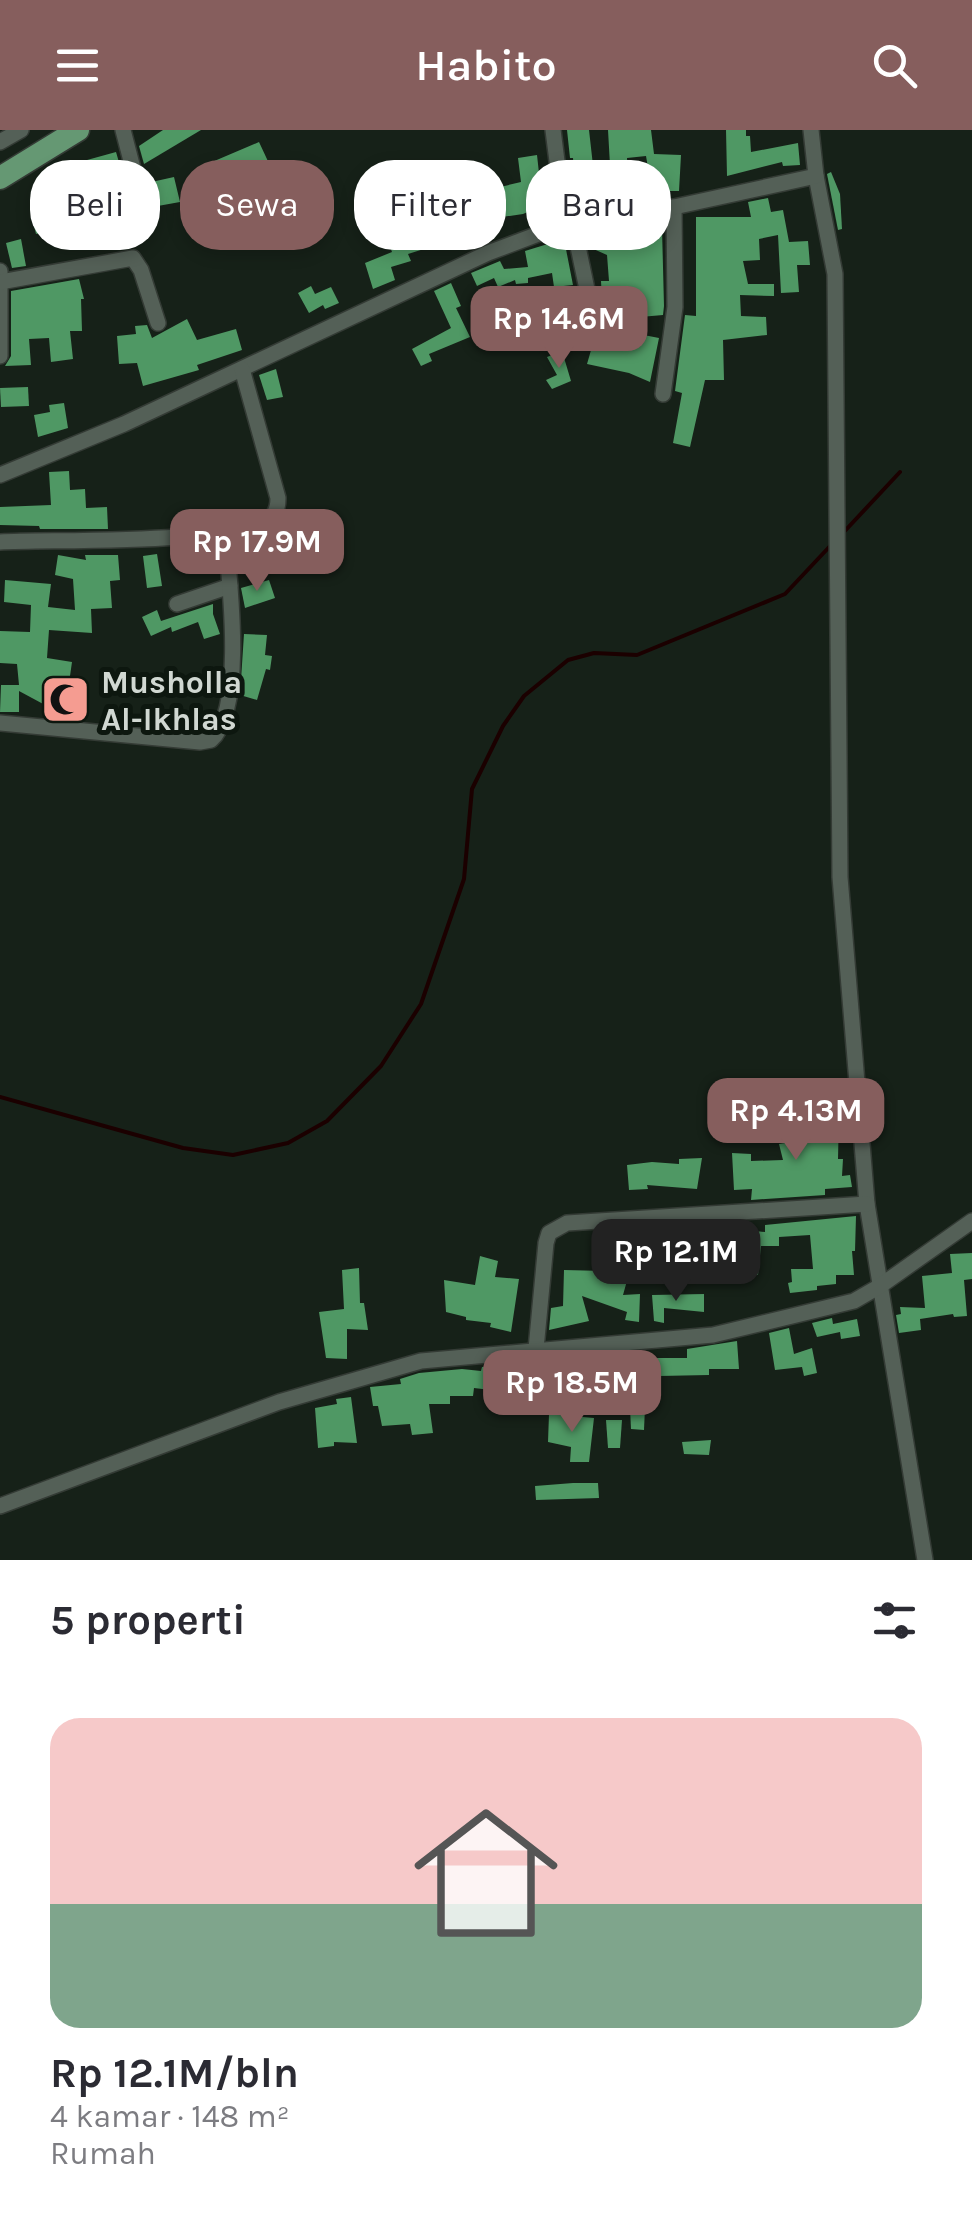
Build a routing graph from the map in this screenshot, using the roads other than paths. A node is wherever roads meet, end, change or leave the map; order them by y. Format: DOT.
graph roads {
  1 [pos="21,130"];
  2 [pos="78,130"];
  3 [pos="123,130"];
  4 [pos="552,130"];
  5 [pos="811,130"];
  6 [pos="0,142"];
  7 [pos="131,160"];
  8 [pos="557,160"];
  9 [pos="816,176"];
  10 [pos="0,178"];
  11 [pos="674,206"];
  12 [pos="671,207"];
  13 [pos="526,239"];
  14 [pos="576,250"];
  15 [pos="0,270"];
  16 [pos="0,282"];
  17 [pos="588,294"];
  18 [pos="158,323"];
  19 [pos="0,356"];
  20 [pos="242,369"];
  21 [pos="663,394"];
  22 [pos="0,475"];
  23 [pos="225,531"];
  24 [pos="0,542"];
  25 [pos="230,586"];
  26 [pos="177,604"];
  27 [pos="0,723"];
  28 [pos="867,1204"];
  29 [pos="972,1220"];
  30 [pos="880,1286"];
  31 [pos="536,1349"];
  32 [pos="0,1506"];
  33 [pos="925,1560"];
  1 -- 6 [label="street"];
  2 -- 10 [label="main road"];
  3 -- 7 [label="street"];
  4 -- 8 [label="street"];
  5 -- 9 [label="street"];
  9 -- 11 [label="street"];
  9 -- 28 [label="street"];
  11 -- 12 [label="street"];
  11 -- 21 [label="street"];
  13 -- 20 [label="street"];
  14 -- 17 [label="street"];
  15 -- 16 [label="street"];
  16 -- 18 [label="street"];
  16 -- 19 [label="street"];
  20 -- 22 [label="street"];
  20 -- 23 [label="street"];
  23 -- 24 [label="street"];
  23 -- 25 [label="street"];
  25 -- 26 [label="street"];
  25 -- 27 [label="street"];
  28 -- 30 [label="street"];
  28 -- 31 [label="street"];
  29 -- 30 [label="street"];
  30 -- 31 [label="street"];
  30 -- 33 [label="street"];
  31 -- 32 [label="street"];
}
